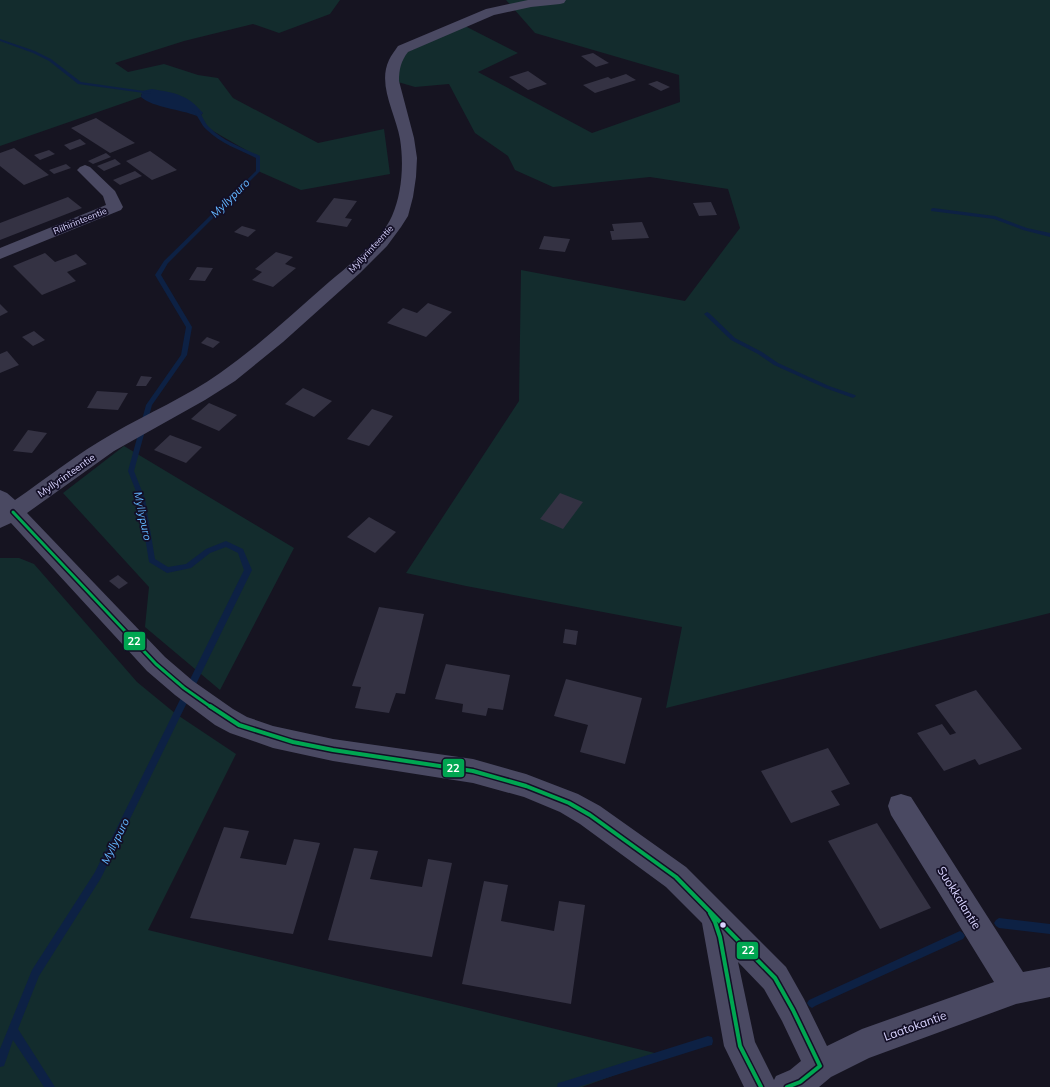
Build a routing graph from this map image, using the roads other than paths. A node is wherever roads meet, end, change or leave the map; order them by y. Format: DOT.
graph roads {
  1 [pos="560,0"];
  2 [pos="85,170"];
  3 [pos="0,254"];
  4 [pos="4,510"];
  5 [pos="901,806"];
  6 [pos="715,918"];
  7 [pos="1050,982"];
  8 [pos="1016,989"];
  9 [pos="803,1080"];
  10 [pos="762,1087"];
  1 -- 4 [label="street, Myllyrinteentie"];
  2 -- 3 [label="street, Riihirinteentie"];
  4 -- 6 [label="street"];
  5 -- 8 [label="street, Suokkalantie"];
  6 -- 9 [label="street"];
  6 -- 10 [label="street"];
  7 -- 8 [label="street, Laatokantie"];
  8 -- 9 [label="street, Laatokantie"];
}
